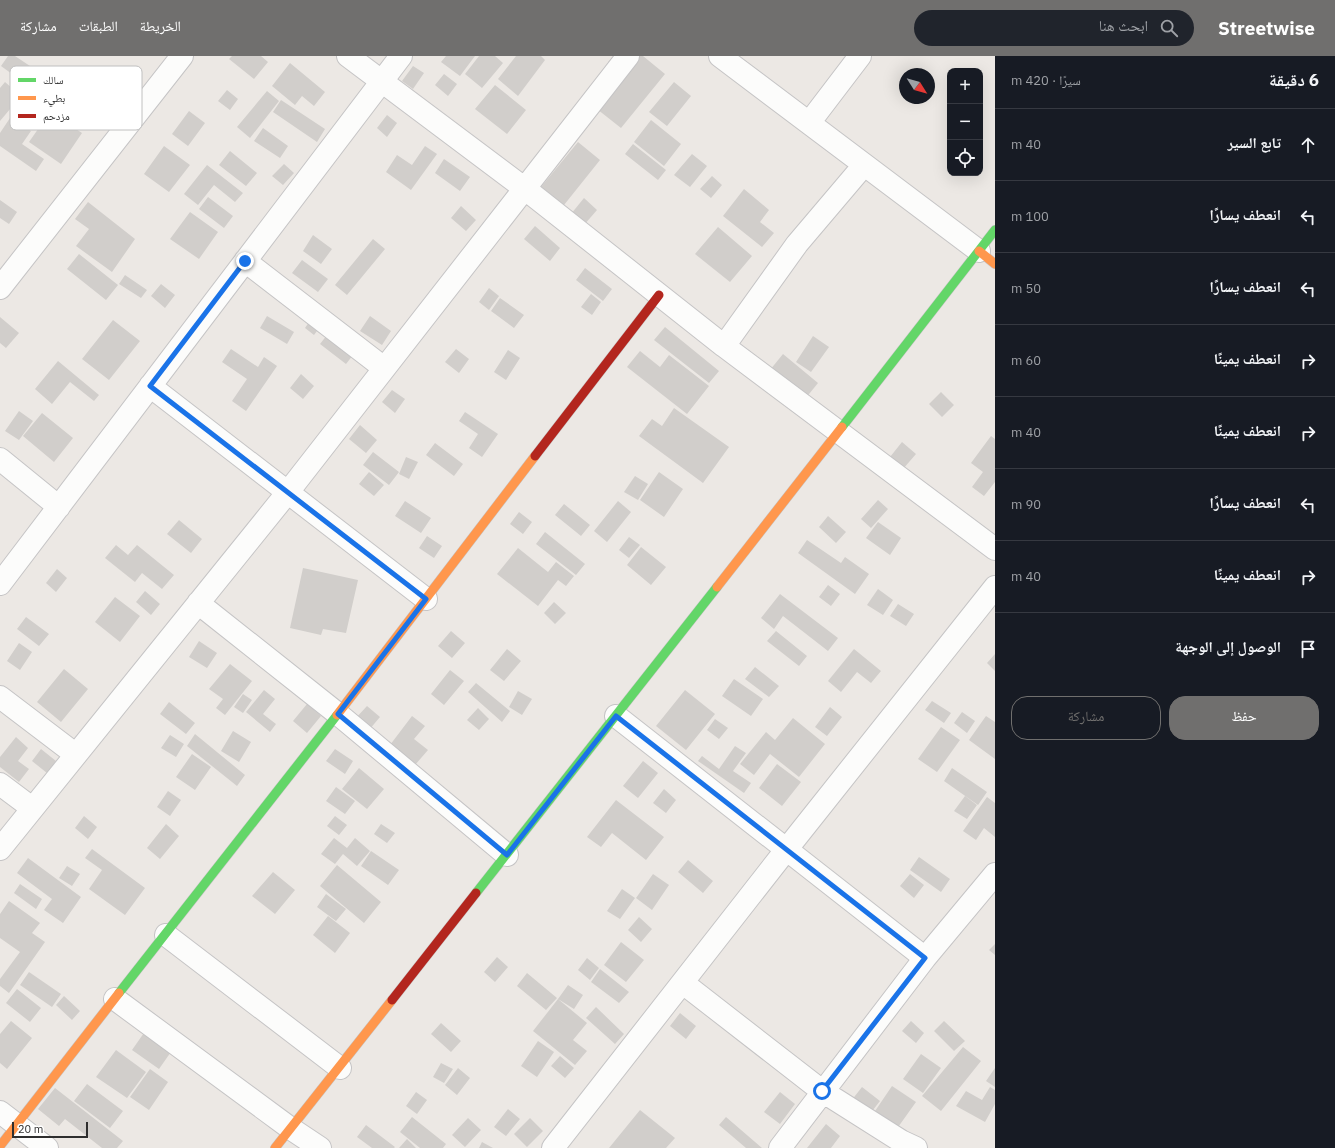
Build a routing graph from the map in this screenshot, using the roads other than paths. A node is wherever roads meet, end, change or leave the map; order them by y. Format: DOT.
graph roads {
  1 [pos="182,56"];
  2 [pos="348,56"];
  3 [pos="401,56"];
  4 [pos="628,56"];
  5 [pos="720,56"];
  6 [pos="860,56"];
  7 [pos="381,82"];
  8 [pos="142,107"];
  9 [pos="809,123"];
  10 [pos="124,130"];
  11 [pos="864,165"];
  12 [pos="524,188"];
  13 [pos="995,230"];
  14 [pos="987,257"];
  15 [pos="245,261"];
  16 [pos="0,288"];
  17 [pos="659,295"];
  18 [pos="724,346"];
  19 [pos="384,368"];
  20 [pos="150,386"];
  21 [pos="838,432"];
  22 [pos="0,459"];
  23 [pos="288,492"];
  24 [pos="58,507"];
  25 [pos="995,549"];
  26 [pos="0,584"];
  27 [pos="995,587"];
  28 [pos="426,599"];
  29 [pos="198,603"];
  30 [pos="0,697"];
  31 [pos="338,714"];
  32 [pos="616,716"];
  33 [pos="75,754"];
  34 [pos="0,784"];
  35 [pos="32,808"];
  36 [pos="0,849"];
  37 [pos="786,850"];
  38 [pos="507,855"];
  39 [pos="995,874"];
  40 [pos="166,935"];
  41 [pos="925,958"];
  42 [pos="683,983"];
  43 [pos="115,999"];
  44 [pos="340,1068"];
  45 [pos="822,1091"];
  46 [pos="8,1118"];
  47 [pos="290,1128"];
  48 [pos="0,1146"];
  49 [pos="46,1148"];
  50 [pos="275,1148"];
  51 [pos="320,1148"];
  52 [pos="553,1148"];
  53 [pos="780,1148"];
  54 [pos="916,1148"];
  1 -- 8 [label="street"];
  2 -- 7 [label="street"];
  3 -- 7 [label="street"];
  4 -- 12 [label="street"];
  5 -- 9 [label="street"];
  6 -- 9 [label="street"];
  7 -- 12 [label="street"];
  7 -- 15 [label="street"];
  9 -- 11 [label="street"];
  10 -- 16 [label="street"];
  11 -- 14 [label="street"];
  11 -- 18 [label="street"];
  12 -- 17 [label="street"];
  12 -- 19 [label="street"];
  13 -- 14 [label="street"];
  14 -- 21 [label="street"];
  15 -- 19 [label="street"];
  15 -- 20 [label="street"];
  17 -- 18 [label="street"];
  17 -- 28 [label="street"];
  18 -- 21 [label="street"];
  19 -- 23 [label="street"];
  20 -- 23 [label="street"];
  20 -- 24 [label="street"];
  21 -- 25 [label="street"];
  21 -- 32 [label="street"];
  22 -- 24 [label="street"];
  23 -- 28 [label="street"];
  23 -- 29 [label="street"];
  24 -- 26 [label="street"];
  27 -- 37 [label="street"];
  28 -- 31 [label="street"];
  29 -- 31 [label="street"];
  29 -- 33 [label="street"];
  30 -- 33 [label="street"];
  31 -- 38 [label="street"];
  31 -- 40 [label="street"];
  32 -- 37 [label="street"];
  32 -- 38 [label="street"];
  33 -- 35 [label="street"];
  34 -- 35 [label="street"];
  35 -- 36 [label="street"];
  37 -- 41 [label="street"];
  37 -- 42 [label="street"];
  38 -- 44 [label="street"];
  39 -- 41 [label="street"];
  40 -- 43 [label="street"];
  40 -- 44 [label="street"];
  41 -- 45 [label="street"];
  42 -- 45 [label="street"];
  42 -- 52 [label="street"];
  43 -- 46 [label="street"];
  43 -- 47 [label="street"];
  44 -- 47 [label="street"];
  45 -- 53 [label="street"];
  45 -- 54 [label="street"];
  46 -- 48 [label="street"];
  46 -- 49 [label="street"];
  47 -- 50 [label="street"];
  47 -- 51 [label="street"];
}
